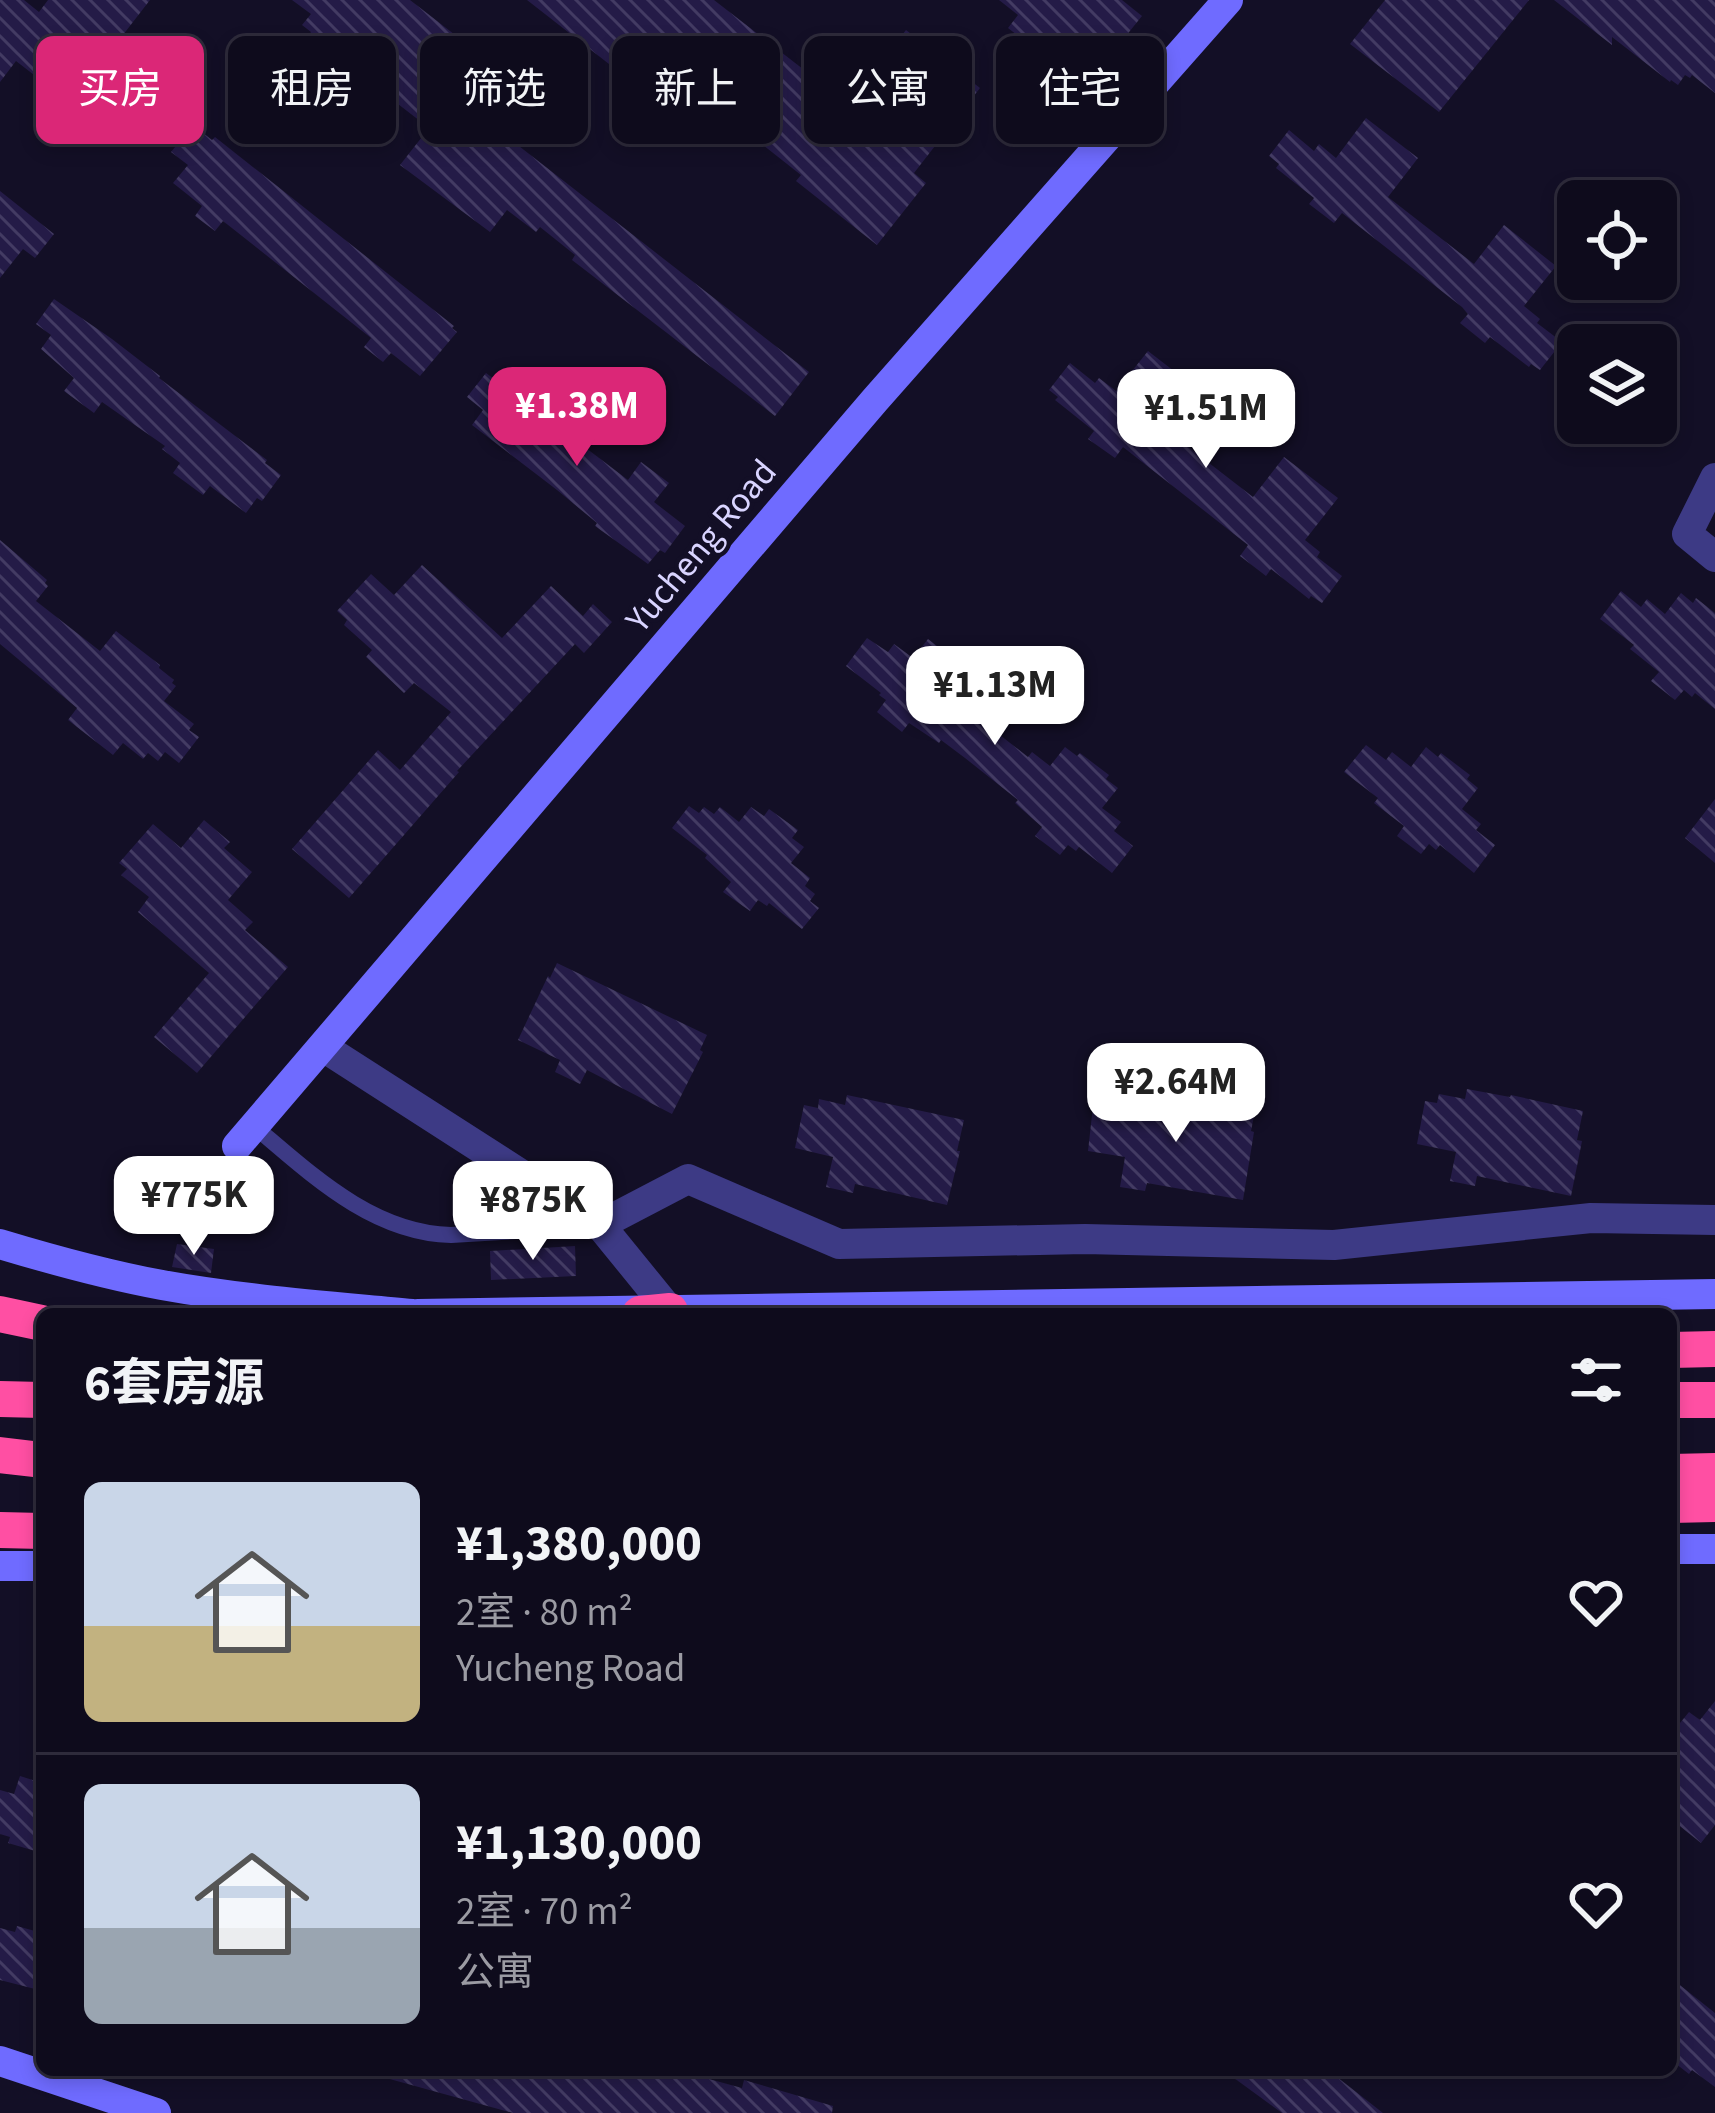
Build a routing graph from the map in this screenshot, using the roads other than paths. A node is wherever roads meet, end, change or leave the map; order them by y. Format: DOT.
graph roads {
  1 [pos="1228,0"];
  2 [pos="1715,478"];
  3 [pos="1715,557"];
  4 [pos="323,1047"];
  5 [pos="245,1136"];
  6 [pos="1715,1220"];
  7 [pos="600,1226"];
  8 [pos="0,1244"];
  9 [pos="1715,1294"];
  10 [pos="351,1308"];
  11 [pos="652,1308"];
  12 [pos="820,1308"];
  13 [pos="0,1314"];
  14 [pos="36,1322"];
  15 [pos="0,1336"];
  16 [pos="36,1337"];
  17 [pos="1715,1349"];
  18 [pos="1677,1350"];
  19 [pos="0,1399"];
  20 [pos="36,1400"];
  21 [pos="1677,1400"];
  22 [pos="1715,1400"];
  23 [pos="0,1455"];
  24 [pos="36,1459"];
  25 [pos="1715,1471"];
  26 [pos="1677,1472"];
  27 [pos="1715,1504"];
  28 [pos="1677,1505"];
  29 [pos="0,1530"];
  30 [pos="36,1531"];
  31 [pos="1715,1549"];
  32 [pos="1677,1550"];
  33 [pos="0,1566"];
  34 [pos="36,1566"];
  35 [pos="0,2060"];
  36 [pos="36,2072"];
  37 [pos="47,2076"];
  38 [pos="156,2113"];
  1 -- 4 [label="street, Yucheng Road"];
  2 -- 3 [label="street"];
  4 -- 5 [label="street, Yucheng Road"];
  4 -- 7 [label="street"];
  5 -- 7 [label="lane"];
  6 -- 7 [label="street"];
  7 -- 11 [label="street"];
  8 -- 10 [label="street"];
  9 -- 12 [label="street"];
  13 -- 14 [label="highway"];
  15 -- 16 [label="highway"];
  17 -- 18 [label="highway"];
  19 -- 20 [label="highway"];
  21 -- 22 [label="highway"];
  23 -- 24 [label="highway"];
  25 -- 26 [label="highway"];
  27 -- 28 [label="highway"];
  29 -- 30 [label="highway"];
  31 -- 32 [label="street"];
  33 -- 34 [label="street"];
  35 -- 36 [label="street"];
  37 -- 38 [label="street"];
}
